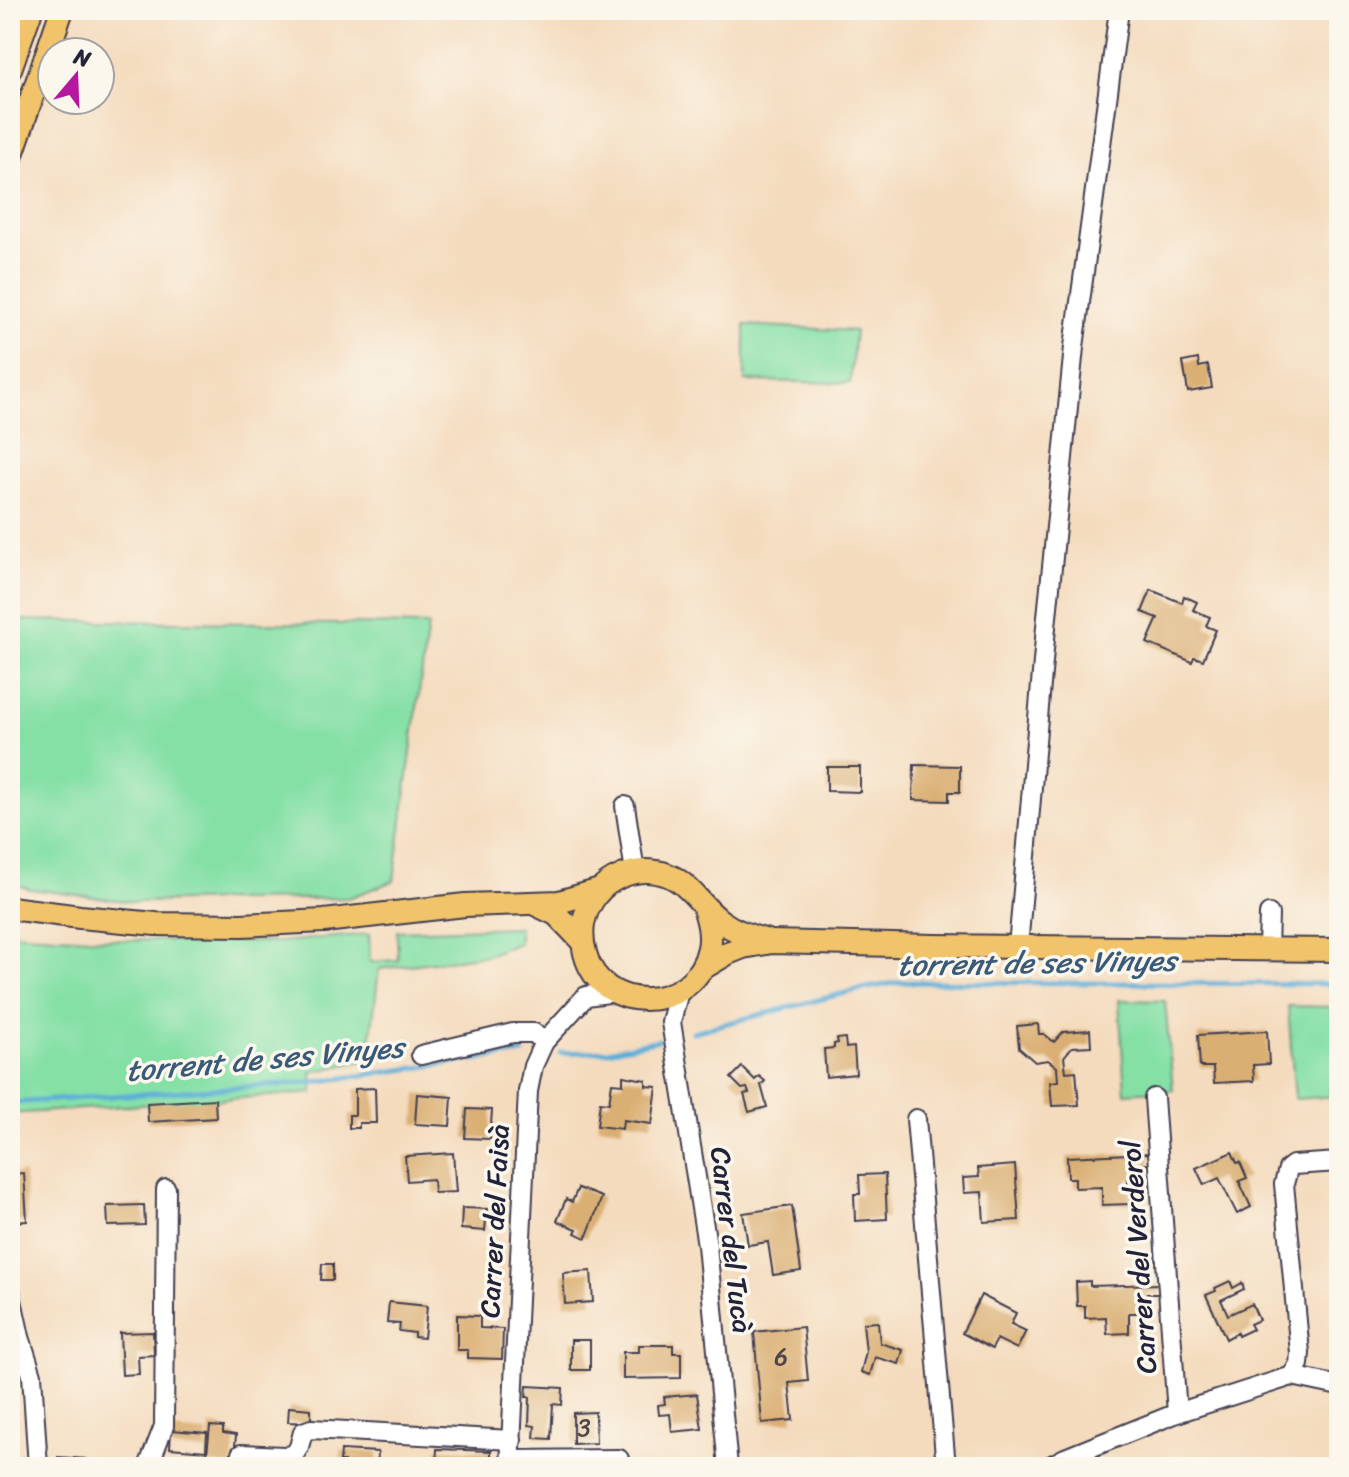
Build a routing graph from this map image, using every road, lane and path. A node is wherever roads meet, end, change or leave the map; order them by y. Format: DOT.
graph roads {
  1 [pos="31,10"];
  2 [pos="62,10"];
  3 [pos="1119,10"];
  4 [pos="10,69"];
  5 [pos="10,160"];
  6 [pos="625,806"];
  7 [pos="635,872"];
  8 [pos="600,890"];
  9 [pos="535,904"];
  10 [pos="704,907"];
  11 [pos="10,908"];
  12 [pos="1269,914"];
  13 [pos="772,942"];
  14 [pos="1018,947"];
  15 [pos="1268,950"];
  16 [pos="1339,950"];
  17 [pos="584,951"];
  18 [pos="701,969"];
  19 [pos="679,991"];
  20 [pos="616,992"];
  21 [pos="586,996"];
  22 [pos="644,999"];
  23 [pos="671,1022"];
  24 [pos="544,1042"];
  25 [pos="421,1055"];
  26 [pos="1154,1098"];
  27 [pos="916,1119"];
  28 [pos="1339,1162"];
  29 [pos="166,1189"];
  30 [pos="10,1291"];
  31 [pos="1292,1376"];
  32 [pos="1339,1386"];
  33 [pos="1177,1413"];
  34 [pos="512,1440"];
  35 [pos="619,1459"];
  36 [pos="510,1463"];
  37 [pos="38,1467"];
  38 [pos="148,1467"];
  39 [pos="240,1467"];
  40 [pos="728,1467"];
  41 [pos="946,1467"];
  42 [pos="1048,1467"];
  1 -- 4 [label="main road"];
  2 -- 5 [label="main road"];
  3 -- 14 [label="street"];
  6 -- 7 [label="street"];
  7 -- 8 [label="main road"];
  7 -- 10 [label="main road"];
  8 -- 9 [label="main road"];
  8 -- 17 [label="main road"];
  9 -- 11 [label="main road"];
  9 -- 17 [label="main road"];
  10 -- 13 [label="main road"];
  10 -- 18 [label="main road"];
  12 -- 15 [label="street"];
  13 -- 14 [label="main road"];
  13 -- 18 [label="main road"];
  14 -- 15 [label="main road"];
  15 -- 16 [label="main road"];
  17 -- 20 [label="main road"];
  17 -- 21 [label="street"];
  18 -- 19 [label="main road"];
  19 -- 22 [label="main road"];
  19 -- 23 [label="street, Carrer del Tucà"];
  20 -- 21 [label="street"];
  20 -- 22 [label="main road"];
  21 -- 24 [label="street, Carrer del Faisà"];
  22 -- 23 [label="street"];
  23 -- 40 [label="street, Carrer del Tucà"];
  24 -- 25 [label="street"];
  24 -- 34 [label="street, Carrer del Faisà"];
  26 -- 33 [label="street, Carrer del Verderol"];
  27 -- 41 [label="street"];
  28 -- 31 [label="street"];
  29 -- 38 [label="street"];
  30 -- 37 [label="street"];
  31 -- 32 [label="street"];
  31 -- 33 [label="street"];
  33 -- 42 [label="street"];
  34 -- 36 [label="street, Carrer del Faisà"];
  34 -- 39 [label="street"];
  35 -- 36 [label="street"];
}
